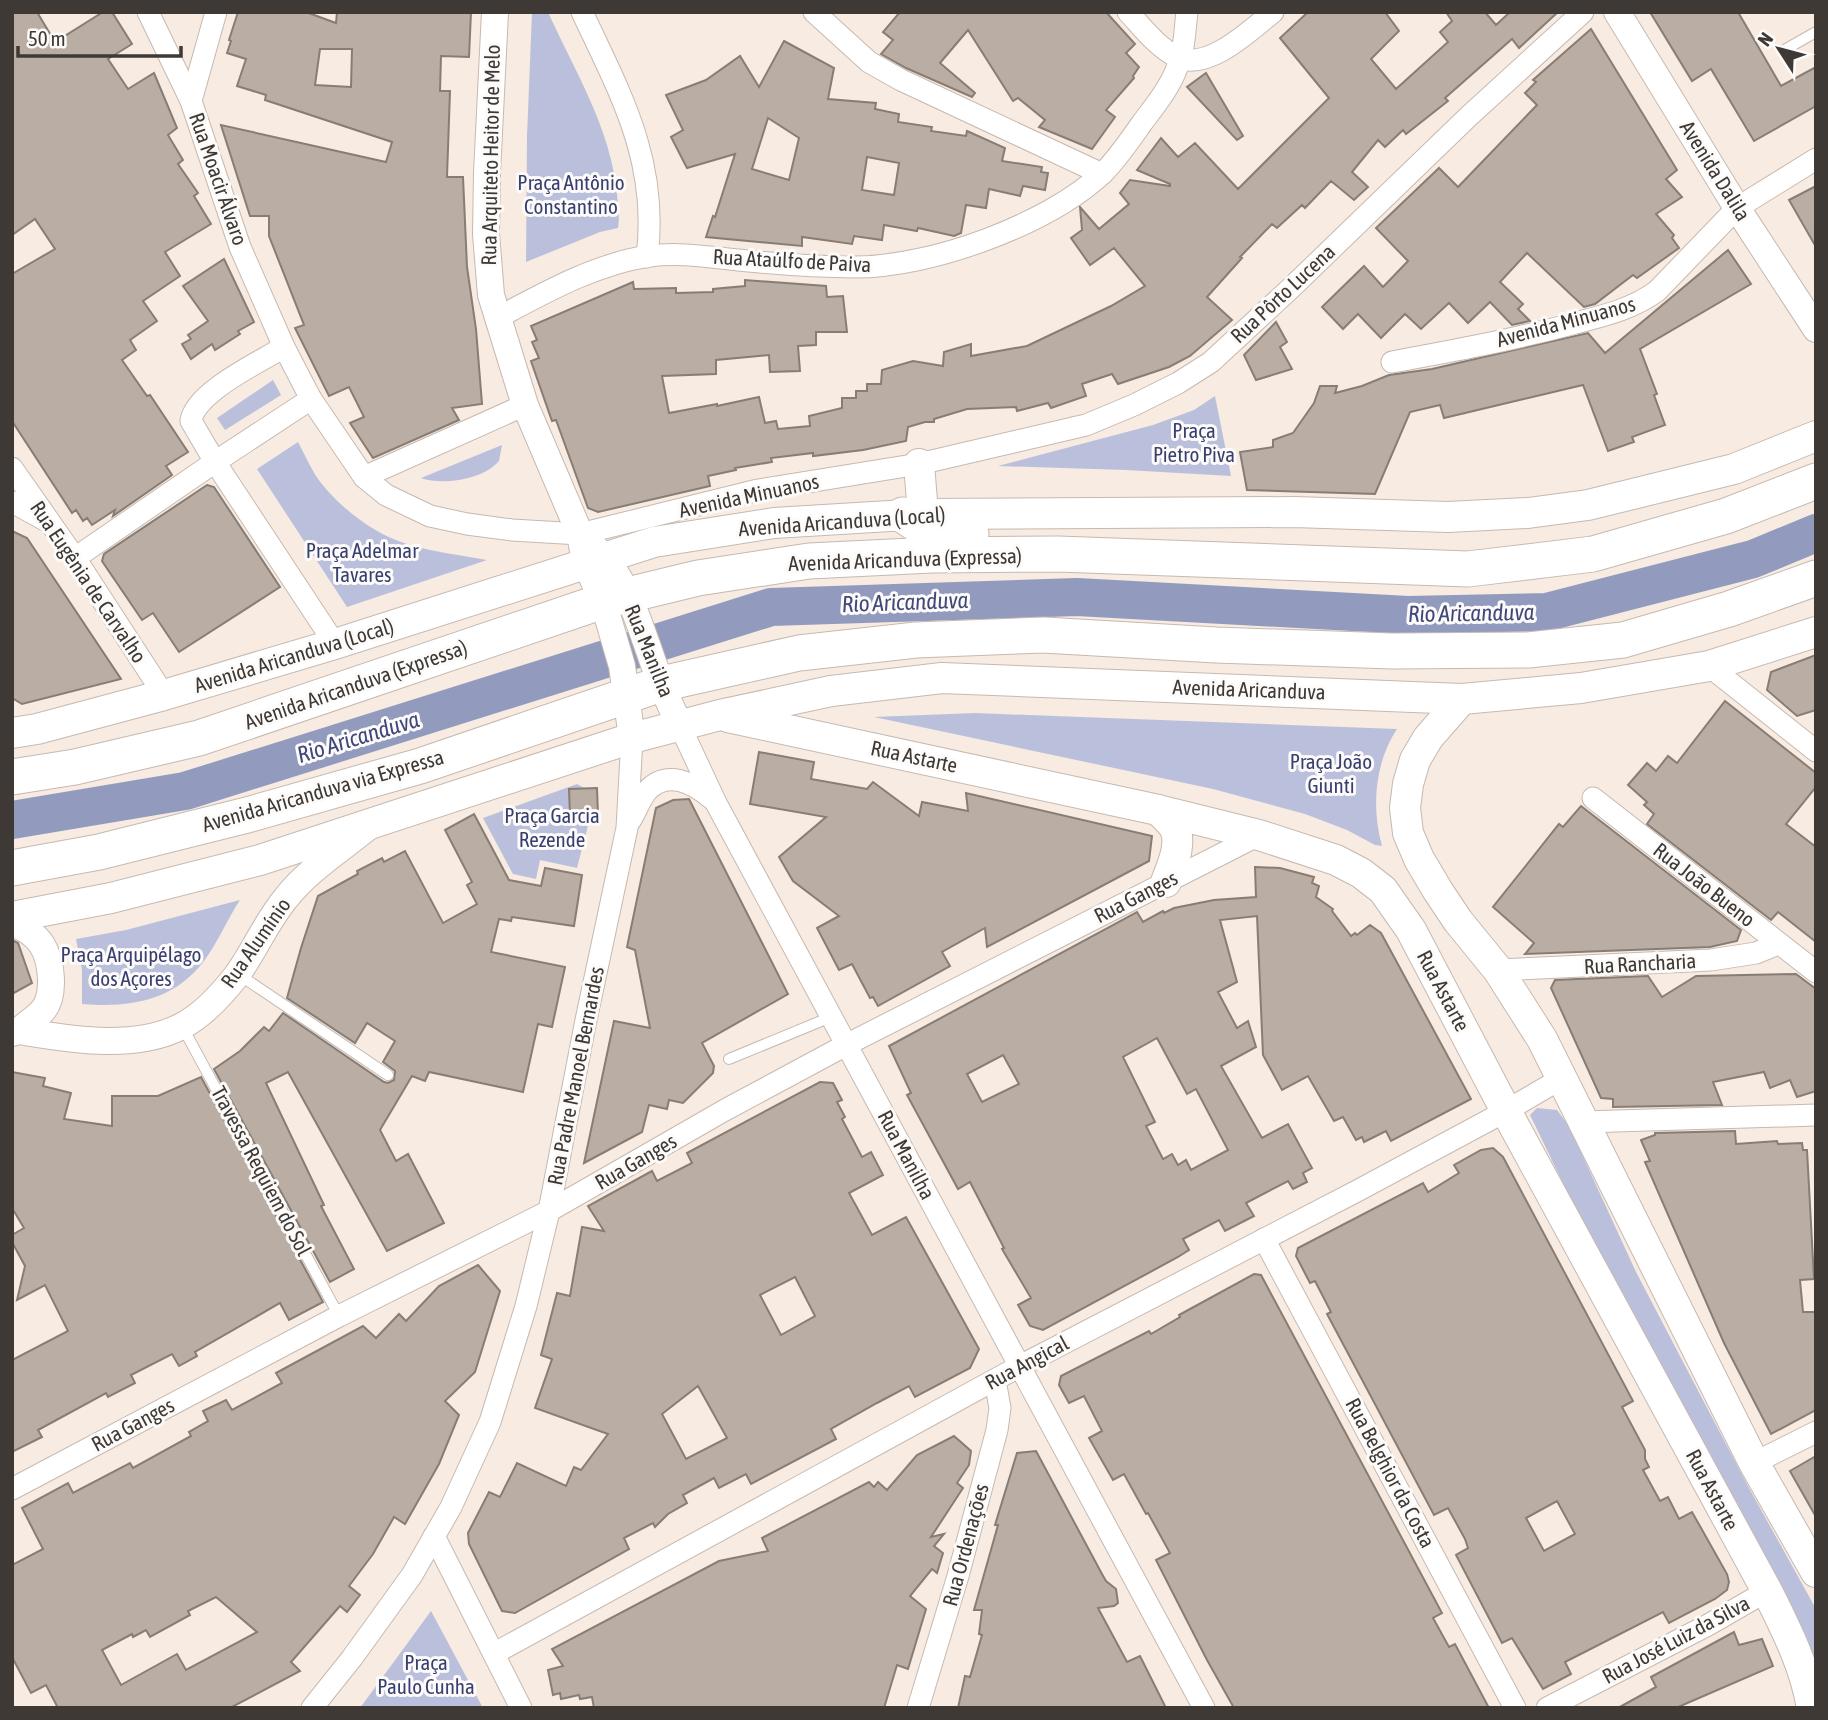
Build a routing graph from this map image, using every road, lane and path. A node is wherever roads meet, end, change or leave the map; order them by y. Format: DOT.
graph roads {
  1 [pos="148,12"];
  2 [pos="216,12"];
  3 [pos="495,12"];
  4 [pos="582,12"];
  5 [pos="814,12"];
  6 [pos="1128,12"];
  7 [pos="1187,12"];
  8 [pos="1273,12"];
  9 [pos="1583,12"];
  10 [pos="1618,12"];
  11 [pos="1816,32"];
  12 [pos="1786,49"];
  13 [pos="1180,59"];
  14 [pos="191,101"];
  15 [pos="1816,159"];
  16 [pos="1102,174"];
  17 [pos="1737,208"];
  18 [pos="647,257"];
  19 [pos="497,318"];
  20 [pos="1816,328"];
  21 [pos="284,347"];
  22 [pos="1392,362"];
  23 [pos="311,399"];
  24 [pos="525,405"];
  25 [pos="1816,436"];
  26 [pos="215,462"];
  27 [pos="919,464"];
  28 [pos="12,468"];
  29 [pos="364,477"];
  30 [pos="1816,481"];
  31 [pos="12,502"];
  32 [pos="913,515"];
  33 [pos="47,520"];
  34 [pos="590,551"];
  35 [pos="75,558"];
  36 [pos="1233,562"];
  37 [pos="1816,564"];
  38 [pos="1816,578"];
  39 [pos="1729,609"];
  40 [pos="619,611"];
  41 [pos="1816,632"];
  42 [pos="335,644"];
  43 [pos="1709,666"];
  44 [pos="656,671"];
  45 [pos="625,680"];
  46 [pos="164,695"];
  47 [pos="1462,699"];
  48 [pos="720,715"];
  49 [pos="21,726"];
  50 [pos="680,726"];
  51 [pos="632,738"];
  52 [pos="1816,751"];
  53 [pos="12,777"];
  54 [pos="1593,798"];
  55 [pos="716,803"];
  56 [pos="1158,810"];
  57 [pos="370,826"];
  58 [pos="626,828"];
  59 [pos="1259,835"];
  60 [pos="12,867"];
  61 [pos="1166,882"];
  62 [pos="12,919"];
  63 [pos="1779,944"];
  64 [pos="1498,970"];
  65 [pos="1816,972"];
  66 [pos="237,974"];
  67 [pos="831,1017"];
  68 [pos="182,1026"];
  69 [pos="15,1032"];
  70 [pos="846,1045"];
  71 [pos="729,1059"];
  72 [pos="388,1075"];
  73 [pos="1562,1078"];
  74 [pos="1507,1111"];
  75 [pos="1815,1121"];
  76 [pos="1583,1122"];
  77 [pos="549,1211"];
  78 [pos="1264,1239"];
  79 [pos="338,1316"];
  80 [pos="1020,1366"];
  81 [pos="995,1380"];
  82 [pos="1816,1432"];
  83 [pos="1754,1463"];
  84 [pos="12,1489"];
  85 [pos="434,1536"];
  86 [pos="1816,1572"];
  87 [pos="1767,1591"];
  88 [pos="495,1653"];
  89 [pos="312,1708"];
  90 [pos="521,1708"];
  91 [pos="918,1708"];
  92 [pos="1204,1708"];
  93 [pos="1515,1708"];
  94 [pos="1547,1708"];
  95 [pos="1812,1708"];
  1 -- 14 [label="street, Rua Moacir Álvaro"];
  2 -- 14 [label="street"];
  3 -- 19 [label="street, Rua Arquiteto Heitor de Melo"];
  4 -- 18 [label="street"];
  5 -- 16 [label="street"];
  6 -- 13 [label="street"];
  7 -- 13 [label="street, Rua Ataúlfo de Paiva"];
  8 -- 13 [label="street"];
  9 -- 27 [label="street, Rua Pôrto Lucena"];
  10 -- 17 [label="street, Avenida Dalila"];
  11 -- 12 [label="lane"];
  13 -- 16 [label="street, Rua Ataúlfo de Paiva"];
  14 -- 21 [label="street, Rua Moacir Álvaro"];
  15 -- 17 [label="street, Avenida Minuanos"];
  16 -- 18 [label="street, Rua Ataúlfo de Paiva"];
  17 -- 20 [label="street, Avenida Dalila"];
  17 -- 22 [label="street, Avenida Minuanos"];
  18 -- 19 [label="street, Rua Ataúlfo de Paiva"];
  19 -- 24 [label="street, Rua Arquiteto Heitor de Melo"];
  21 -- 23 [label="street"];
  21 -- 26 [label="street"];
  23 -- 26 [label="street"];
  23 -- 29 [label="street"];
  24 -- 29 [label="street"];
  24 -- 34 [label="street, Rua Arquiteto Heitor de Melo"];
  25 -- 32 [label="main road, Avenida Aricanduva (Local)"];
  26 -- 35 [label="street"];
  26 -- 42 [label="street"];
  27 -- 32 [label="main road"];
  27 -- 34 [label="street, Avenida Minuanos"];
  28 -- 33 [label="street, Rua Eugênia de Carvalho"];
  29 -- 34 [label="street"];
  30 -- 36 [label="highway, Avenida Aricanduva (Expressa)"];
  31 -- 33 [label="street"];
  32 -- 34 [label="main road, Avenida Aricanduva (Local)"];
  32 -- 36 [label="highway"];
  33 -- 35 [label="street, Rua Eugênia de Carvalho"];
  34 -- 40 [label="street, Rua Arquiteto Heitor de Melo"];
  34 -- 42 [label="main road, Avenida Aricanduva (Local)"];
  35 -- 46 [label="street, Rua Eugênia de Carvalho"];
  36 -- 40 [label="highway, Avenida Aricanduva (Expressa)"];
  37 -- 39 [label="highway"];
  38 -- 39 [label="highway"];
  39 -- 44 [label="highway"];
  40 -- 44 [label="street, Rua Manilha"];
  40 -- 45 [label="street, Rua Padre Manoel Bernardes"];
  40 -- 53 [label="highway, Avenida Aricanduva (Expressa)"];
  41 -- 43 [label="main road, Avenida Aricanduva"];
  42 -- 46 [label="main road, Avenida Aricanduva (Local)"];
  43 -- 47 [label="main road, Avenida Aricanduva"];
  43 -- 52 [label="street"];
  44 -- 45 [label="highway"];
  44 -- 50 [label="street, Rua Manilha"];
  45 -- 51 [label="street, Rua Padre Manoel Bernardes"];
  45 -- 60 [label="highway, Avenida Aricanduva via Expressa"];
  46 -- 49 [label="main road, Avenida Aricanduva (Local)"];
  47 -- 48 [label="main road, Avenida Aricanduva"];
  47 -- 64 [label="main road"];
  48 -- 50 [label="main road, Avenida Aricanduva"];
  48 -- 56 [label="main road, Rua Astarte"];
  50 -- 51 [label="main road"];
  50 -- 55 [label="street, Rua Manilha"];
  51 -- 57 [label="main road"];
  51 -- 58 [label="street, Rua Padre Manoel Bernardes"];
  54 -- 63 [label="street, Rua João Bueno"];
  55 -- 58 [label="street"];
  55 -- 67 [label="street, Rua Manilha"];
  56 -- 59 [label="main road, Rua Astarte"];
  56 -- 61 [label="main road"];
  57 -- 62 [label="main road"];
  57 -- 66 [label="street, Rua Alumínio"];
  58 -- 77 [label="street, Rua Padre Manoel Bernardes"];
  59 -- 61 [label="street, Rua Ganges"];
  59 -- 74 [label="main road, Rua Astarte"];
  61 -- 70 [label="street, Rua Ganges"];
  62 -- 69 [label="street, Rua Alumínio"];
  63 -- 64 [label="street, Rua Rancharia"];
  63 -- 65 [label="street, Rua João Bueno"];
  64 -- 73 [label="main road"];
  66 -- 68 [label="street, Rua Alumínio"];
  66 -- 72 [label="lane"];
  67 -- 70 [label="street, Rua Manilha"];
  67 -- 71 [label="lane"];
  68 -- 69 [label="street, Rua Alumínio"];
  68 -- 79 [label="lane, Travessa Requiem do Sol"];
  70 -- 77 [label="street, Rua Ganges"];
  70 -- 80 [label="street, Rua Manilha"];
  73 -- 74 [label="street, Rua Angical"];
  73 -- 76 [label="main road"];
  74 -- 78 [label="street, Rua Angical"];
  74 -- 87 [label="main road, Rua Astarte"];
  75 -- 76 [label="street"];
  76 -- 83 [label="main road"];
  77 -- 79 [label="street, Rua Ganges"];
  77 -- 85 [label="street, Rua Padre Manoel Bernardes"];
  78 -- 80 [label="street, Rua Angical"];
  78 -- 93 [label="street, Rua Belghior da Costa"];
  79 -- 84 [label="street, Rua Ganges"];
  80 -- 81 [label="street, Rua Angical"];
  80 -- 92 [label="street, Rua Manilha"];
  81 -- 88 [label="street, Rua Angical"];
  81 -- 91 [label="street, Rua Ordenações"];
  82 -- 83 [label="street"];
  83 -- 86 [label="main road"];
  85 -- 88 [label="street"];
  85 -- 89 [label="street"];
  87 -- 94 [label="street, Rua José Luiz da Silva"];
  87 -- 95 [label="main road, Rua Astarte"];
  88 -- 90 [label="street"];
}
